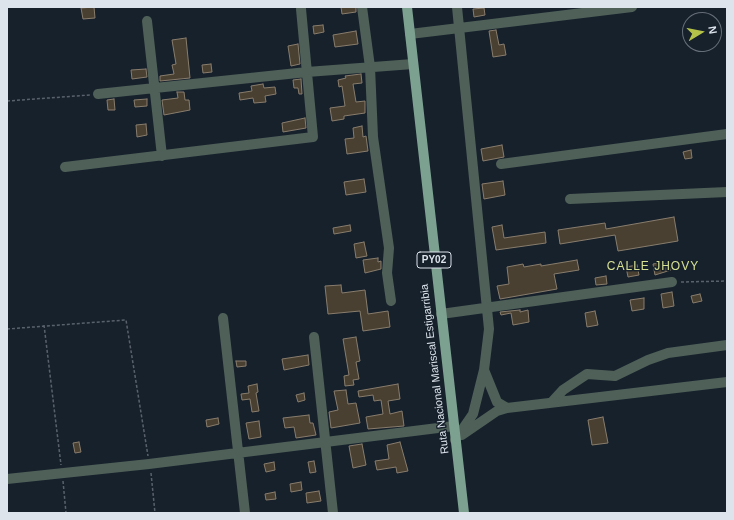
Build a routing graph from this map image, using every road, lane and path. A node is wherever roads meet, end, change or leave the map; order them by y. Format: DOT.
graph roads {
  1 [pos="362,7"];
  2 [pos="407,7"];
  3 [pos="456,7"];
  4 [pos="632,7"];
  5 [pos="300,10"];
  6 [pos="147,21"];
  7 [pos="459,28"];
  8 [pos="410,34"];
  9 [pos="413,64"];
  10 [pos="370,67"];
  11 [pos="307,72"];
  12 [pos="154,88"];
  13 [pos="98,94"];
  14 [pos="7,101"];
  15 [pos="727,134"];
  16 [pos="162,156"];
  17 [pos="501,164"];
  18 [pos="64,167"];
  19 [pos="727,192"];
  20 [pos="570,199"];
  21 [pos="727,281"];
  22 [pos="672,282"];
  23 [pos="391,301"];
  24 [pos="488,307"];
  25 [pos="441,314"];
  26 [pos="223,318"];
  27 [pos="44,325"];
  28 [pos="7,329"];
  29 [pos="314,337"];
  30 [pos="727,345"];
  31 [pos="484,370"];
  32 [pos="727,382"];
  33 [pos="552,402"];
  34 [pos="506,408"];
  35 [pos="454,426"];
  36 [pos="455,440"];
  37 [pos="325,442"];
  38 [pos="238,453"];
  39 [pos="150,464"];
  40 [pos="62,473"];
  41 [pos="7,479"];
  42 [pos="66,513"];
  43 [pos="155,513"];
  44 [pos="245,513"];
  45 [pos="333,513"];
  46 [pos="464,513"];
  1 -- 10 [label="street"];
  2 -- 8 [label="main road, Ruta Nacional Mariscal Estigarribia / PY02"];
  3 -- 7 [label="street"];
  4 -- 7 [label="street"];
  5 -- 11 [label="street"];
  6 -- 12 [label="street"];
  7 -- 8 [label="street"];
  7 -- 24 [label="street"];
  8 -- 9 [label="main road, Ruta Nacional Mariscal Estigarribia / PY02"];
  9 -- 10 [label="street"];
  9 -- 25 [label="main road, Ruta Nacional Mariscal Estigarribia / PY02"];
  10 -- 11 [label="street"];
  10 -- 23 [label="street"];
  11 -- 12 [label="street"];
  11 -- 16 [label="street"];
  12 -- 13 [label="street"];
  12 -- 16 [label="street"];
  13 -- 14 [label="path"];
  15 -- 17 [label="street"];
  16 -- 18 [label="street"];
  19 -- 20 [label="street"];
  21 -- 22 [label="path"];
  22 -- 24 [label="street"];
  24 -- 25 [label="street"];
  24 -- 31 [label="street"];
  25 -- 35 [label="main road, Ruta Nacional Mariscal Estigarribia / PY02"];
  26 -- 38 [label="street"];
  27 -- 28 [label="path"];
  27 -- 39 [label="path"];
  27 -- 40 [label="path"];
  29 -- 37 [label="street"];
  30 -- 33 [label="street"];
  31 -- 34 [label="street"];
  31 -- 36 [label="street"];
  32 -- 33 [label="street"];
  33 -- 34 [label="street"];
  34 -- 36 [label="street"];
  35 -- 36 [label="main road, Ruta Nacional Mariscal Estigarribia / PY02"];
  35 -- 37 [label="street"];
  36 -- 46 [label="main road, Ruta Nacional Mariscal Estigarribia / PY02"];
  37 -- 38 [label="street"];
  37 -- 45 [label="street"];
  38 -- 39 [label="street"];
  38 -- 44 [label="street"];
  39 -- 40 [label="street"];
  39 -- 43 [label="path"];
  40 -- 41 [label="street"];
  40 -- 42 [label="path"];
}
